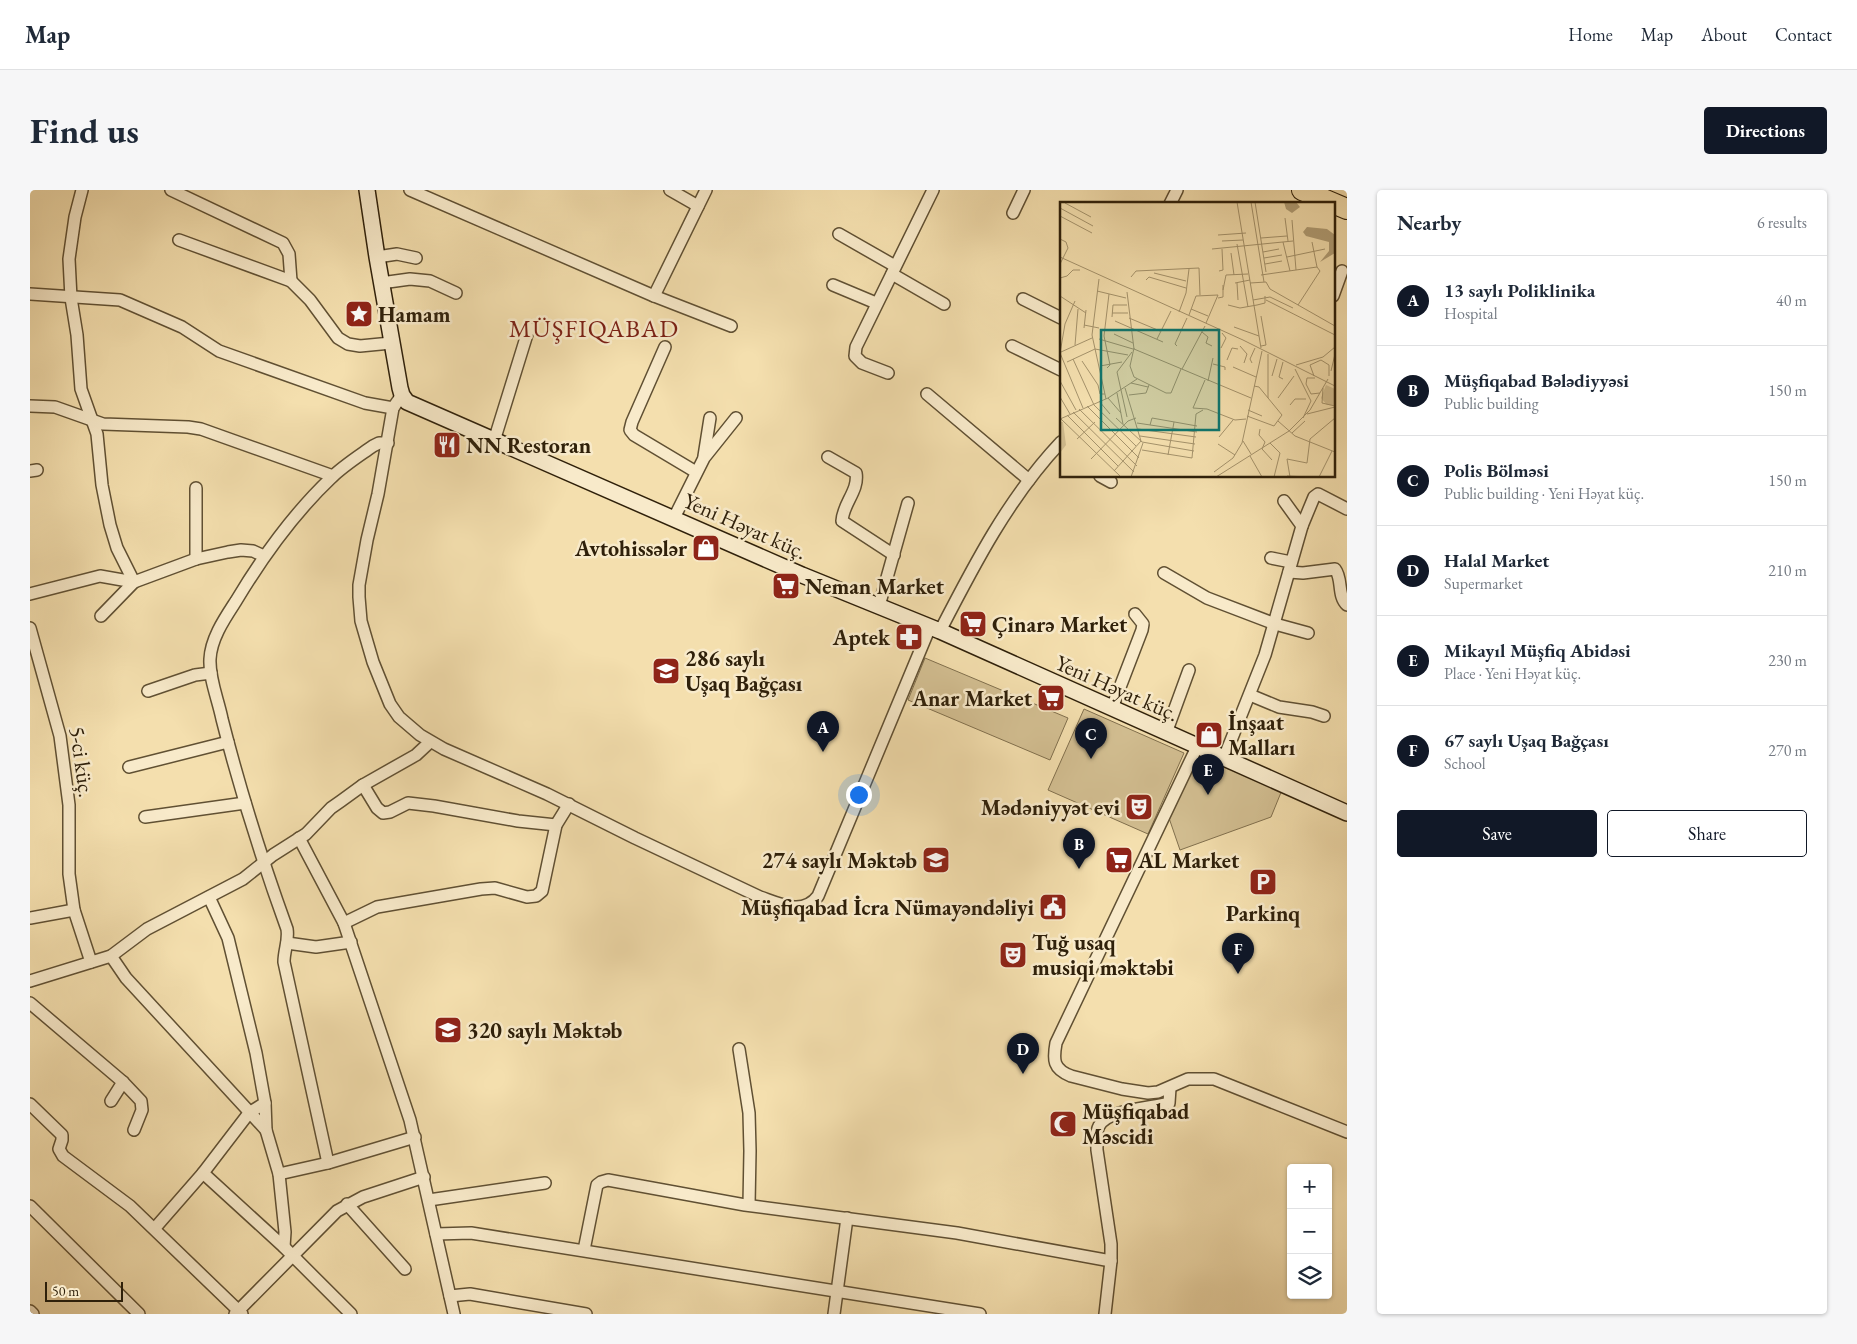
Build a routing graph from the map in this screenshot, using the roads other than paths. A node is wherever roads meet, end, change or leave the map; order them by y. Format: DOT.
graph roads {
  1 [pos="82,190"];
  2 [pos="171,190"];
  3 [pos="367,190"];
  4 [pos="410,190"];
  5 [pos="670,190"];
  6 [pos="706,190"];
  7 [pos="933,190"];
  8 [pos="1024,190"];
  9 [pos="1177,190"];
  10 [pos="1302,190"];
  11 [pos="1171,202"];
  12 [pos="1330,202"];
  13 [pos="1334,204"];
  14 [pos="698,206"];
  15 [pos="1347,209"];
  16 [pos="1013,213"];
  17 [pos="839,234"];
  18 [pos="179,240"];
  19 [pos="376,257"];
  20 [pos="416,258"];
  21 [pos="893,270"];
  22 [pos="1341,271"];
  23 [pos="291,281"];
  24 [pos="381,283"];
  25 [pos="833,285"];
  26 [pos="456,293"];
  27 [pos="1334,293"];
  28 [pos="30,294"];
  29 [pos="654,296"];
  30 [pos="71,298"];
  31 [pos="1022,299"];
  32 [pos="876,303"];
  33 [pos="944,304"];
  34 [pos="1060,318"];
  35 [pos="731,326"];
  36 [pos="529,328"];
  37 [pos="391,342"];
  38 [pos="1012,346"];
  39 [pos="665,347"];
  40 [pos="1060,370"];
  41 [pos="888,373"];
  42 [pos="927,394"];
  43 [pos="402,395"];
  44 [pos="30,406"];
  45 [pos="393,408"];
  46 [pos="710,418"];
  47 [pos="736,418"];
  48 [pos="92,421"];
  49 [pos="494,440"];
  50 [pos="388,443"];
  51 [pos="1056,455"];
  52 [pos="828,457"];
  53 [pos="704,458"];
  54 [pos="696,472"];
  55 [pos="333,476"];
  56 [pos="1104,478"];
  57 [pos="1029,480"];
  58 [pos="1111,482"];
  59 [pos="196,488"];
  60 [pos="1284,501"];
  61 [pos="908,503"];
  62 [pos="1347,509"];
  63 [pos="674,518"];
  64 [pos="1302,526"];
  65 [pos="894,555"];
  66 [pos="264,556"];
  67 [pos="1271,558"];
  68 [pos="196,559"];
  69 [pos="1290,567"];
  70 [pos="1164,573"];
  71 [pos="134,582"];
  72 [pos="30,594"];
  73 [pos="1347,605"];
  74 [pos="880,606"];
  75 [pos="1135,614"];
  76 [pos="101,616"];
  77 [pos="1275,624"];
  78 [pos="30,628"];
  79 [pos="935,629"];
  80 [pos="1308,634"];
  81 [pos="1189,670"];
  82 [pos="211,673"];
  83 [pos="148,691"];
  84 [pos="1250,695"];
  85 [pos="1112,708"];
  86 [pos="1324,716"];
  87 [pos="1166,733"];
  88 [pos="228,742"];
  89 [pos="430,742"];
  90 [pos="1197,747"];
  91 [pos="1224,758"];
  92 [pos="129,767"];
  93 [pos="363,785"];
  94 [pos="245,803"];
  95 [pos="569,804"];
  96 [pos="1347,813"];
  97 [pos="144,817"];
  98 [pos="556,825"];
  99 [pos="300,838"];
  100 [pos="263,863"];
  101 [pos="209,897"];
  102 [pos="74,910"];
  103 [pos="30,918"];
  104 [pos="344,923"];
  105 [pos="351,942"];
  106 [pos="287,944"];
  107 [pos="111,956"];
  108 [pos="91,962"];
  109 [pos="30,981"];
  110 [pos="30,1003"];
  111 [pos="739,1049"];
  112 [pos="123,1082"];
  113 [pos="1170,1088"];
  114 [pos="111,1101"];
  115 [pos="265,1103"];
  116 [pos="30,1104"];
  117 [pos="249,1112"];
  118 [pos="134,1130"];
  119 [pos="266,1130"];
  120 [pos="1347,1132"];
  121 [pos="415,1137"];
  122 [pos="328,1162"];
  123 [pos="203,1173"];
  124 [pos="279,1174"];
  125 [pos="424,1177"];
  126 [pos="545,1183"];
  127 [pos="429,1200"];
  128 [pos="347,1204"];
  129 [pos="749,1205"];
  130 [pos="30,1206"];
  131 [pos="847,1218"];
  132 [pos="155,1228"];
  133 [pos="436,1234"];
  134 [pos="284,1247"];
  135 [pos="584,1250"];
  136 [pos="292,1257"];
  137 [pos="1111,1261"];
  138 [pos="405,1269"];
  139 [pos="837,1292"];
  140 [pos="450,1296"];
  141 [pos="30,1311"];
  142 [pos="239,1313"];
  143 [pos="571,1313"];
  144 [pos="33,1314"];
  145 [pos="139,1314"];
  146 [pos="351,1314"];
  147 [pos="454,1314"];
  148 [pos="586,1314"];
  149 [pos="834,1314"];
  150 [pos="980,1314"];
  151 [pos="1105,1314"];
  1 -- 30 [label="street"];
  2 -- 23 [label="street"];
  3 -- 19 [label="street"];
  4 -- 29 [label="street"];
  5 -- 14 [label="street"];
  6 -- 14 [label="street"];
  7 -- 21 [label="street"];
  8 -- 16 [label="street"];
  9 -- 11 [label="street"];
  10 -- 12 [label="highway"];
  13 -- 15 [label="highway"];
  14 -- 29 [label="street"];
  17 -- 21 [label="street"];
  18 -- 23 [label="street"];
  19 -- 20 [label="street"];
  19 -- 24 [label="street"];
  21 -- 32 [label="street"];
  21 -- 33 [label="street"];
  22 -- 27 [label="street"];
  23 -- 37 [label="street"];
  24 -- 26 [label="street"];
  24 -- 37 [label="street"];
  25 -- 32 [label="street"];
  28 -- 30 [label="street"];
  29 -- 35 [label="street"];
  30 -- 45 [label="street"];
  30 -- 48 [label="street"];
  31 -- 34 [label="street"];
  32 -- 41 [label="street"];
  36 -- 49 [label="street"];
  37 -- 43 [label="street"];
  38 -- 40 [label="street"];
  39 -- 54 [label="street"];
  42 -- 57 [label="street"];
  43 -- 45 [label="street"];
  43 -- 49 [label="street, Yeni Həyat küç."];
  44 -- 48 [label="street"];
  45 -- 50 [label="street"];
  46 -- 53 [label="street"];
  47 -- 53 [label="street"];
  48 -- 55 [label="street"];
  48 -- 71 [label="street"];
  49 -- 63 [label="street, Yeni Həyat küç."];
  50 -- 55 [label="street"];
  50 -- 89 [label="street"];
  51 -- 57 [label="street"];
  52 -- 65 [label="street"];
  53 -- 54 [label="street"];
  54 -- 63 [label="street"];
  55 -- 66 [label="street"];
  56 -- 58 [label="street"];
  57 -- 79 [label="street"];
  59 -- 68 [label="street"];
  60 -- 64 [label="street"];
  61 -- 65 [label="street"];
  62 -- 64 [label="street"];
  63 -- 74 [label="street, Yeni Həyat küç."];
  64 -- 69 [label="street"];
  65 -- 74 [label="street"];
  66 -- 68 [label="street"];
  66 -- 82 [label="street"];
  67 -- 69 [label="street"];
  68 -- 71 [label="street"];
  69 -- 73 [label="street"];
  69 -- 77 [label="street"];
  70 -- 77 [label="street"];
  71 -- 72 [label="street"];
  71 -- 76 [label="street"];
  74 -- 79 [label="street, Yeni Həyat küç."];
  75 -- 85 [label="street"];
  77 -- 80 [label="street"];
  77 -- 84 [label="street"];
  78 -- 102 [label="street, 5-ci küç."];
  79 -- 85 [label="street, Yeni Həyat küç."];
  79 -- 95 [label="street"];
  81 -- 87 [label="street"];
  82 -- 83 [label="street"];
  82 -- 88 [label="street"];
  84 -- 86 [label="street"];
  84 -- 91 [label="street"];
  85 -- 87 [label="street, Yeni Həyat küç."];
  87 -- 90 [label="street, Yeni Həyat küç."];
  88 -- 92 [label="street"];
  88 -- 94 [label="street"];
  89 -- 93 [label="street"];
  89 -- 95 [label="street"];
  90 -- 91 [label="street, Yeni Həyat küç."];
  90 -- 113 [label="street"];
  91 -- 96 [label="street, Yeni Həyat küç."];
  93 -- 98 [label="street"];
  93 -- 99 [label="street"];
  94 -- 97 [label="street"];
  94 -- 100 [label="street"];
  95 -- 98 [label="street"];
  98 -- 104 [label="street"];
  99 -- 100 [label="street"];
  99 -- 104 [label="street"];
  100 -- 101 [label="street"];
  100 -- 106 [label="street"];
  101 -- 107 [label="street"];
  101 -- 115 [label="street"];
  102 -- 103 [label="street"];
  102 -- 108 [label="street, 5-ci küç."];
  104 -- 105 [label="street"];
  105 -- 106 [label="street"];
  105 -- 121 [label="street"];
  106 -- 122 [label="street"];
  107 -- 108 [label="street"];
  107 -- 117 [label="street"];
  108 -- 109 [label="street"];
  110 -- 112 [label="street"];
  111 -- 129 [label="street"];
  112 -- 114 [label="street"];
  112 -- 118 [label="street"];
  113 -- 120 [label="street"];
  113 -- 137 [label="street"];
  115 -- 117 [label="street"];
  115 -- 119 [label="street"];
  116 -- 132 [label="street"];
  117 -- 119 [label="street"];
  117 -- 123 [label="street"];
  119 -- 124 [label="street"];
  121 -- 122 [label="street"];
  121 -- 125 [label="street"];
  122 -- 124 [label="street"];
  123 -- 132 [label="street"];
  123 -- 134 [label="street"];
  124 -- 134 [label="street"];
  125 -- 127 [label="street"];
  125 -- 128 [label="street"];
  126 -- 127 [label="street"];
  127 -- 133 [label="street"];
  128 -- 136 [label="street"];
  128 -- 138 [label="street"];
  129 -- 131 [label="street"];
  129 -- 135 [label="street"];
  130 -- 145 [label="street"];
  131 -- 137 [label="street"];
  131 -- 139 [label="street"];
  132 -- 142 [label="street"];
  133 -- 135 [label="street"];
  133 -- 140 [label="street"];
  134 -- 136 [label="street"];
  135 -- 139 [label="street"];
  136 -- 142 [label="street"];
  136 -- 146 [label="street"];
  137 -- 151 [label="street"];
  139 -- 149 [label="street"];
  139 -- 150 [label="street"];
  140 -- 143 [label="street"];
  140 -- 147 [label="street"];
  141 -- 144 [label="street"];
  143 -- 148 [label="street"];
}
